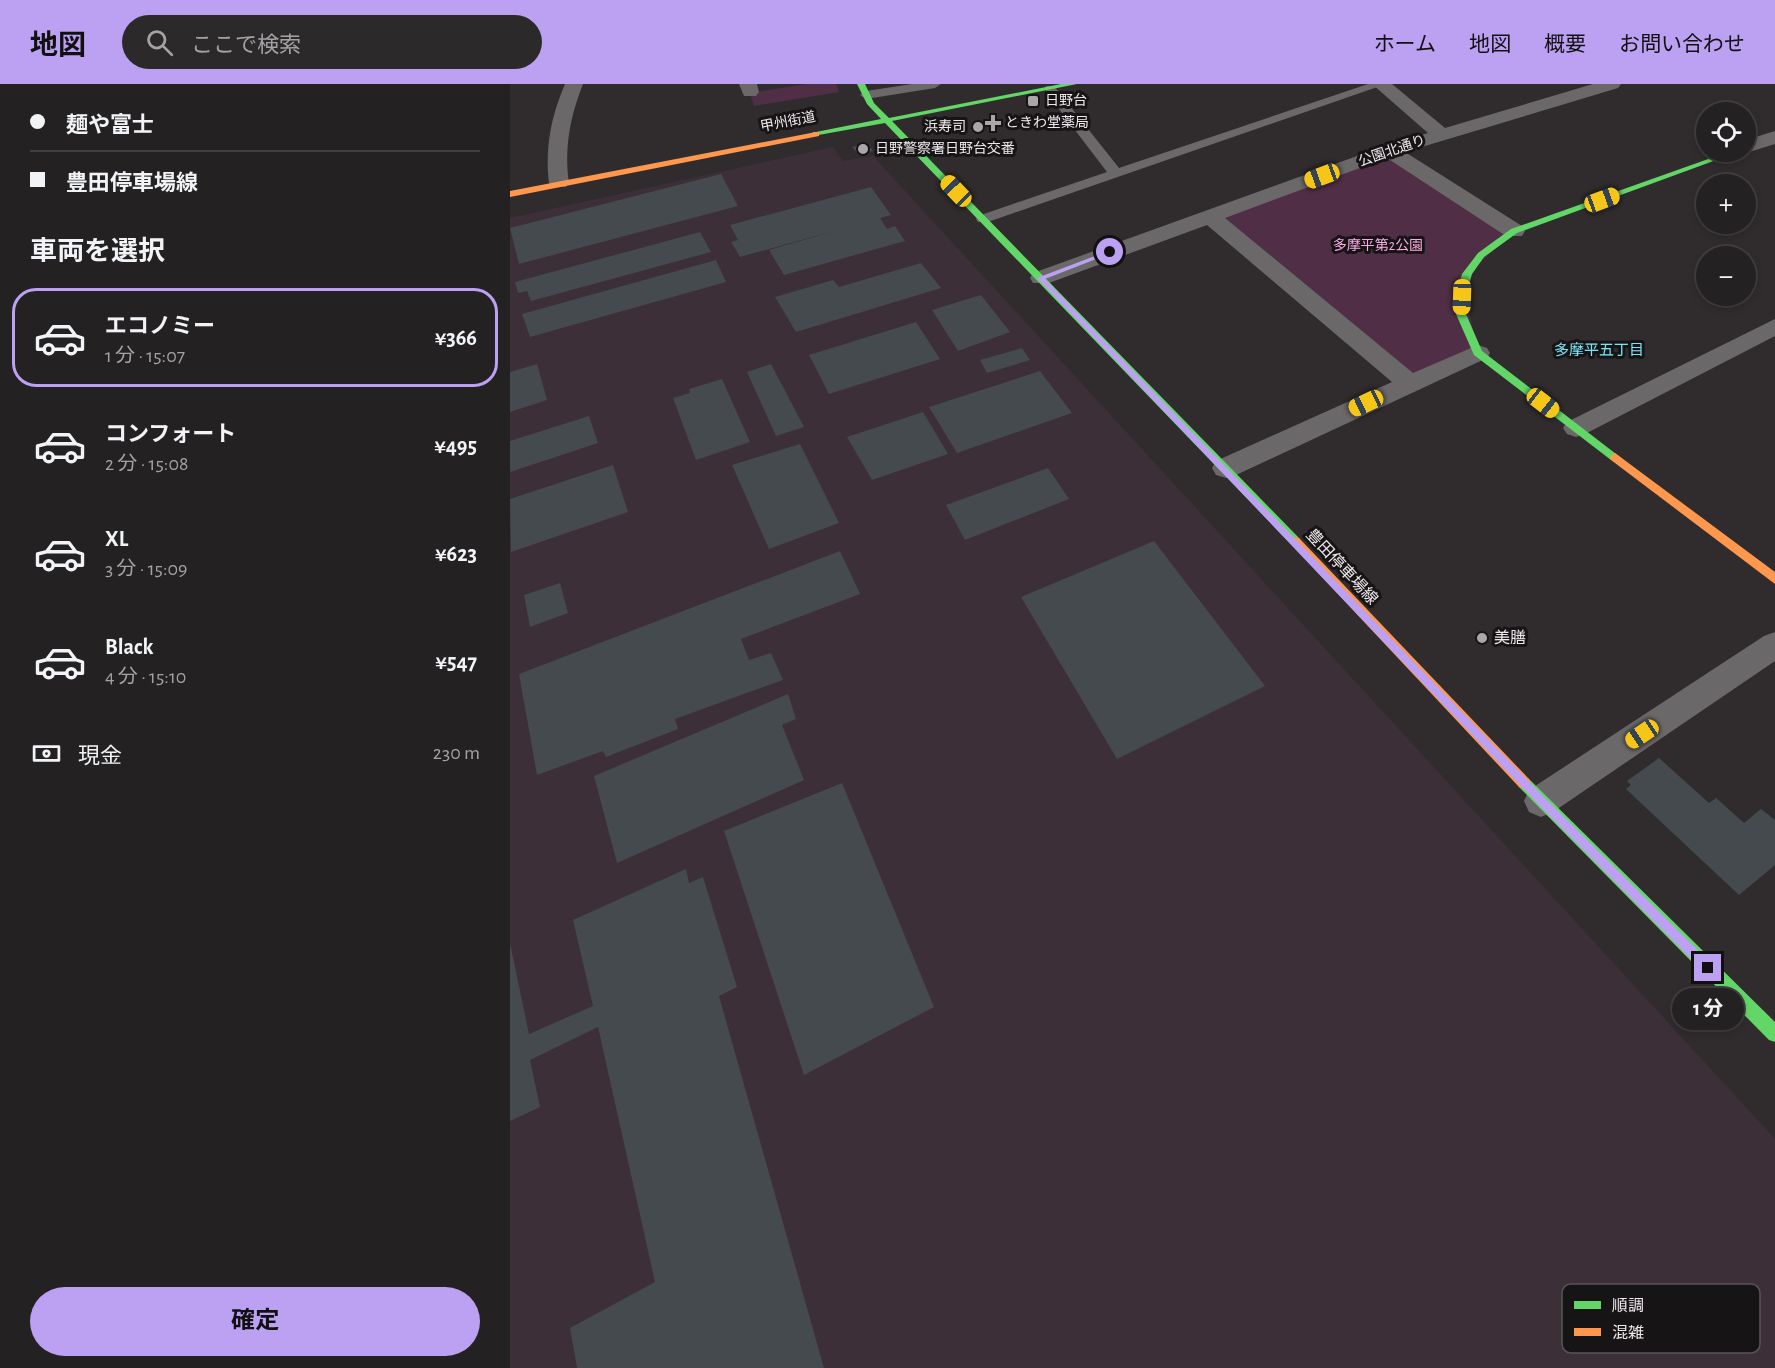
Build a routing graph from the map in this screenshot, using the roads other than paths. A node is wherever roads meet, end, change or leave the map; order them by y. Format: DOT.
graph roads {
  1 [pos="935,84"];
  2 [pos="1073,84"];
  3 [pos="1381,84"];
  4 [pos="1612,84"];
  5 [pos="578,85"];
  6 [pos="1050,89"];
  7 [pos="863,90"];
  8 [pos="887,120"];
  9 [pos="1441,134"];
  10 [pos="1775,136"];
  11 [pos="1756,143"];
  12 [pos="1389,151"];
  13 [pos="1706,162"];
  14 [pos="1114,173"];
  15 [pos="559,183"];
  16 [pos="510,194"];
  17 [pos="1209,216"];
  18 [pos="983,219"];
  19 [pos="1514,231"];
  20 [pos="1041,278"];
  21 [pos="1775,326"];
  22 [pos="1478,353"];
  23 [pos="1409,383"];
  24 [pos="1576,428"];
  25 [pos="1226,468"];
  26 [pos="1775,579"];
  27 [pos="1775,645"];
  28 [pos="1541,801"];
  29 [pos="1775,1034"];
  1 -- 7 [label="lane"];
  2 -- 6 [label="main road, 甲州街道"];
  3 -- 9 [label="street"];
  3 -- 14 [label="lane"];
  4 -- 9 [label="street, 公園北通り"];
  5 -- 15 [label="street"];
  6 -- 8 [label="main road, 甲州街道"];
  6 -- 14 [label="lane"];
  7 -- 8 [label="main road, 豊田停車場線"];
  8 -- 15 [label="main road, 甲州街道"];
  8 -- 18 [label="main road, 豊田停車場線"];
  9 -- 12 [label="street, 公園北通り"];
  10 -- 11 [label="street"];
  12 -- 17 [label="street, 公園北通り"];
  12 -- 19 [label="street"];
  13 -- 19 [label="main road"];
  14 -- 18 [label="lane"];
  15 -- 16 [label="main road, 甲州街道"];
  17 -- 20 [label="street, 公園北通り"];
  17 -- 23 [label="street"];
  18 -- 20 [label="main road, 豊田停車場線"];
  19 -- 22 [label="main road"];
  20 -- 25 [label="main road, 豊田停車場線"];
  21 -- 24 [label="street"];
  22 -- 23 [label="street"];
  22 -- 24 [label="main road"];
  23 -- 25 [label="street"];
  24 -- 26 [label="main road"];
  25 -- 28 [label="main road, 豊田停車場線"];
  27 -- 28 [label="street"];
  28 -- 29 [label="main road, 豊田停車場線"];
}
